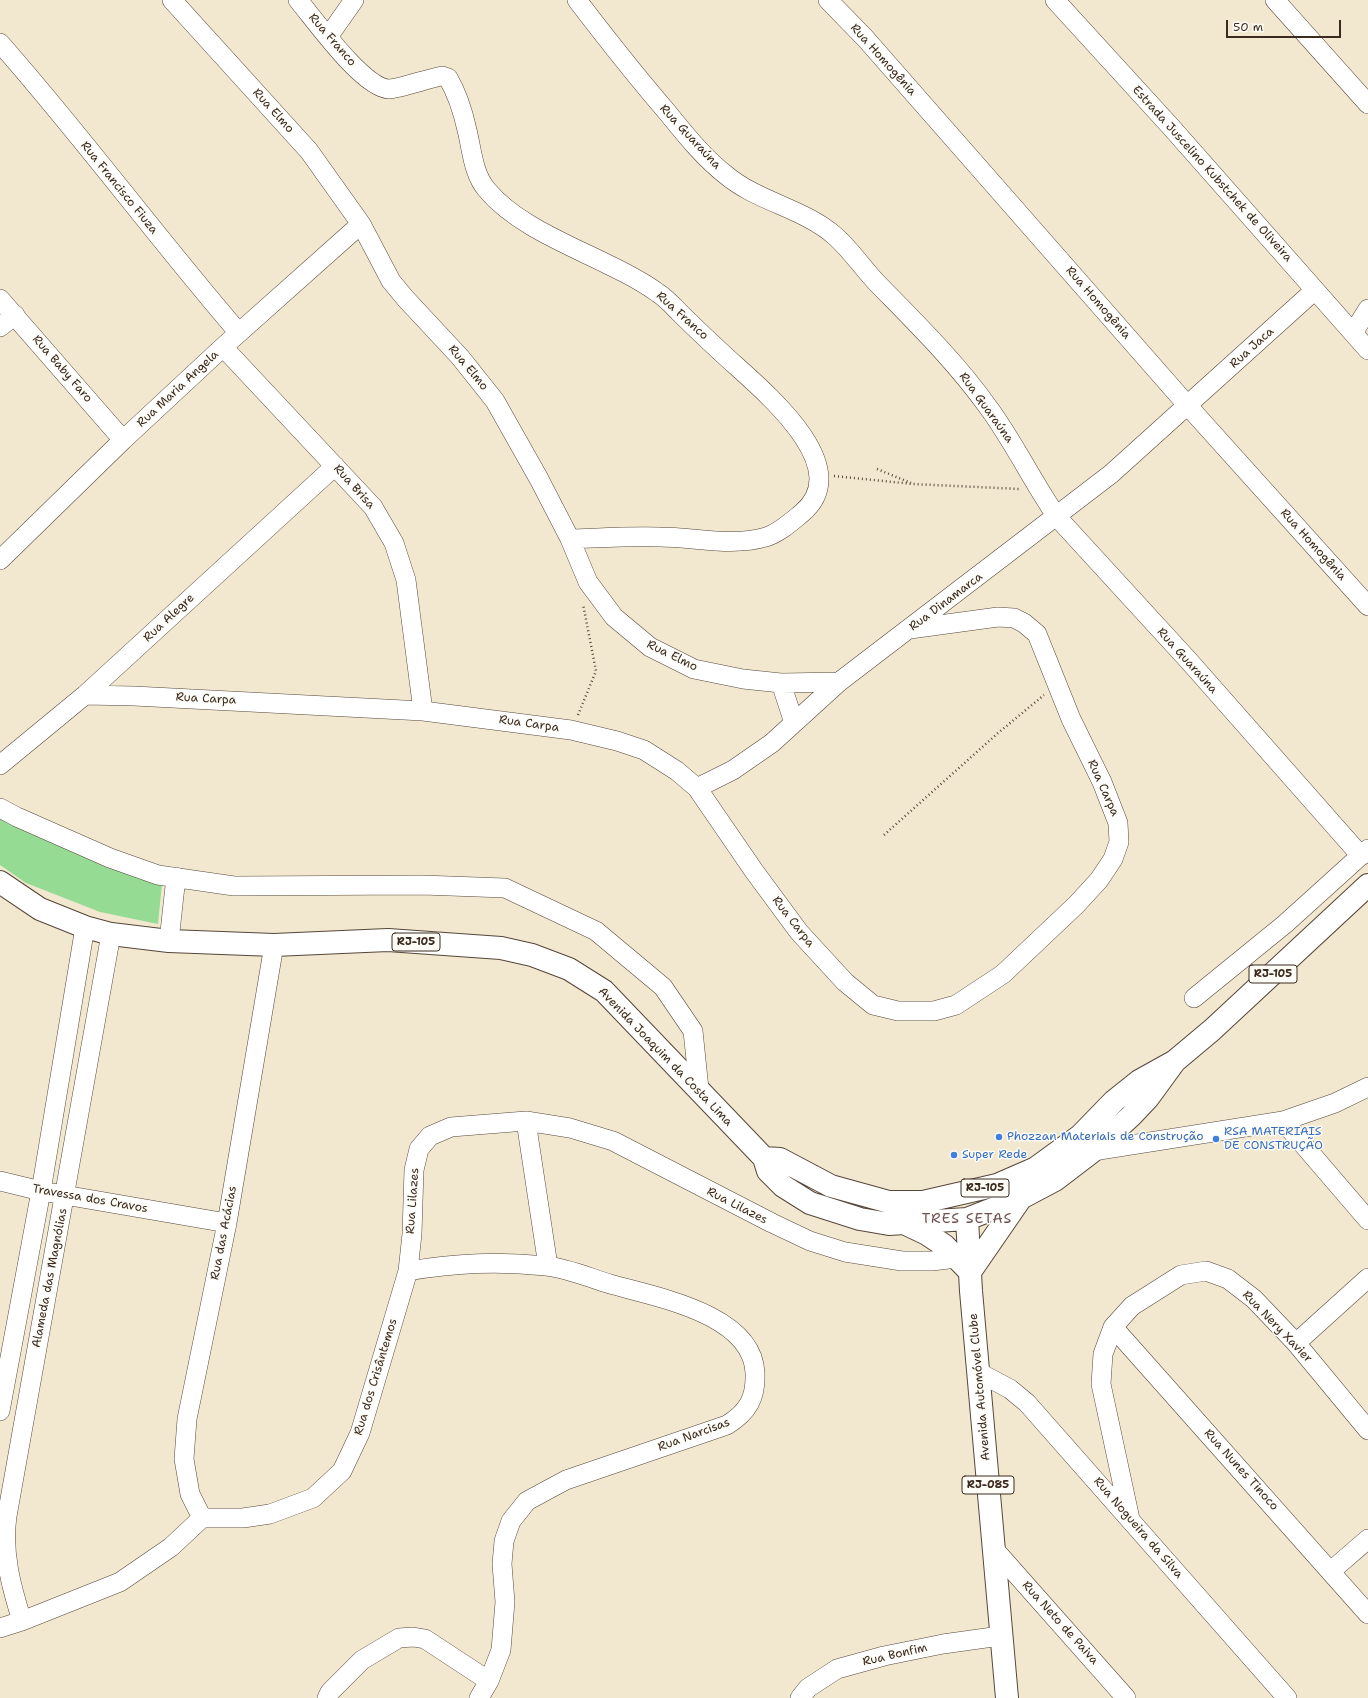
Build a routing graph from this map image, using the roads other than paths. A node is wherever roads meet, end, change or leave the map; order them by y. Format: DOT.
graph roads {
  1 [pos="172,0"];
  2 [pos="298,0"];
  3 [pos="354,0"];
  4 [pos="577,0"];
  5 [pos="828,0"];
  6 [pos="1055,0"];
  7 [pos="1275,0"];
  8 [pos="328,37"];
  9 [pos="0,43"];
  10 [pos="1368,104"];
  11 [pos="361,224"];
  12 [pos="1315,290"];
  13 [pos="0,299"];
  14 [pos="1368,309"];
  15 [pos="15,315"];
  16 [pos="0,327"];
  17 [pos="239,333"];
  18 [pos="1353,333"];
  19 [pos="223,347"];
  20 [pos="1368,350"];
  21 [pos="1188,406"];
  22 [pos="123,440"];
  23 [pos="335,466"];
  24 [pos="1057,517"];
  25 [pos="570,539"];
  26 [pos="0,560"];
  27 [pos="1368,606"];
  28 [pos="910,629"];
  29 [pos="839,682"];
  30 [pos="781,683"];
  31 [pos="85,695"];
  32 [pos="423,711"];
  33 [pos="794,722"];
  34 [pos="0,765"];
  35 [pos="697,788"];
  36 [pos="0,808"];
  37 [pos="1364,853"];
  38 [pos="176,877"];
  39 [pos="0,882"];
  40 [pos="1368,885"];
  41 [pos="1285,924"];
  42 [pos="85,927"];
  43 [pos="111,934"];
  44 [pos="169,941"];
  45 [pos="1307,942"];
  46 [pos="274,945"];
  47 [pos="1194,998"];
  48 [pos="1176,1061"];
  49 [pos="1368,1087"];
  50 [pos="699,1089"];
  51 [pos="1282,1120"];
  52 [pos="526,1121"];
  53 [pos="1093,1151"];
  54 [pos="764,1158"];
  55 [pos="0,1181"];
  56 [pos="998,1185"];
  57 [pos="41,1191"];
  58 [pos="65,1195"];
  59 [pos="1021,1198"];
  60 [pos="923,1202"];
  61 [pos="967,1219"];
  62 [pos="1368,1220"];
  63 [pos="227,1223"];
  64 [pos="906,1224"];
  65 [pos="963,1265"];
  66 [pos="548,1266"];
  67 [pos="408,1271"];
  68 [pos="1368,1278"];
  69 [pos="1113,1327"];
  70 [pos="1296,1344"];
  71 [pos="13,1347"];
  72 [pos="36,1350"];
  73 [pos="978,1372"];
  74 [pos="0,1411"];
  75 [pos="1368,1430"];
  76 [pos="202,1518"];
  77 [pos="1130,1519"];
  78 [pos="1368,1539"];
  79 [pos="994,1549"];
  80 [pos="1331,1570"];
  81 [pos="1368,1614"];
  82 [pos="22,1622"];
  83 [pos="0,1628"];
  84 [pos="1000,1636"];
  85 [pos="489,1681"];
  86 [pos="327,1698"];
  87 [pos="479,1698"];
  88 [pos="800,1698"];
  89 [pos="1007,1698"];
  90 [pos="1126,1698"];
  91 [pos="1287,1698"];
  1 -- 11 [label="street, Rua Elmo"];
  2 -- 8 [label="street, Rua Franco"];
  3 -- 8 [label="street"];
  4 -- 24 [label="street, Rua Guaraúna"];
  5 -- 21 [label="street, Rua Homogênia"];
  6 -- 12 [label="street, Estrada Juscelino Kubstchek de Oliveira"];
  7 -- 10 [label="street"];
  8 -- 25 [label="street, Rua Franco"];
  9 -- 17 [label="street, Rua Francisco Fiuza"];
  11 -- 17 [label="street, Rua Maria Angela"];
  11 -- 25 [label="street, Rua Elmo"];
  12 -- 18 [label="street, Estrada Juscelino Kubstchek de Oliveira"];
  12 -- 21 [label="street, Rua Jaca"];
  13 -- 15 [label="street, Rua Baby Faro"];
  14 -- 18 [label="street"];
  15 -- 16 [label="street"];
  15 -- 22 [label="street, Rua Baby Faro"];
  17 -- 19 [label="street, Rua Maria Angela"];
  18 -- 20 [label="street, Estrada Juscelino Kubstchek de Oliveira"];
  19 -- 22 [label="street, Rua Maria Angela"];
  19 -- 23 [label="street, Rua Brisa"];
  21 -- 24 [label="street, Rua Dinamarca"];
  21 -- 27 [label="street, Rua Homogênia"];
  22 -- 26 [label="street, Rua Maria Angela"];
  23 -- 31 [label="street, Rua Alegre"];
  23 -- 32 [label="street, Rua Brisa"];
  24 -- 28 [label="street, Rua Dinamarca"];
  24 -- 37 [label="street, Rua Guaraúna"];
  25 -- 30 [label="street, Rua Elmo"];
  28 -- 29 [label="street, Rua Dinamarca"];
  28 -- 35 [label="street, Rua Carpa"];
  29 -- 30 [label="street, Rua Elmo"];
  29 -- 33 [label="street, Rua Dinamarca"];
  30 -- 33 [label="street"];
  31 -- 32 [label="street, Rua Carpa"];
  31 -- 34 [label="street, Rua Alegre"];
  32 -- 35 [label="street, Rua Carpa"];
  33 -- 35 [label="street, Rua Dinamarca"];
  36 -- 38 [label="street"];
  37 -- 41 [label="street"];
  38 -- 44 [label="street"];
  38 -- 50 [label="street"];
  39 -- 42 [label="main road, Avenida Joaquim da Costa Lima / RJ-105"];
  40 -- 45 [label="main road, Avenida Joaquim da Costa Lima / RJ-105"];
  41 -- 45 [label="street"];
  41 -- 47 [label="street"];
  42 -- 43 [label="main road, Avenida Joaquim da Costa Lima / RJ-105"];
  42 -- 57 [label="street, Alameda das Magnólias"];
  43 -- 44 [label="main road, Avenida Joaquim da Costa Lima / RJ-105"];
  43 -- 58 [label="street, Alameda das Magnólias"];
  44 -- 46 [label="main road, Avenida Joaquim da Costa Lima / RJ-105"];
  45 -- 48 [label="main road, Avenida Joaquim da Costa Lima / RJ-105"];
  46 -- 50 [label="main road, Avenida Joaquim da Costa Lima / RJ-105"];
  46 -- 63 [label="street, Rua das Acácias"];
  48 -- 53 [label="main road, Avenida Joaquim da Costa Lima / RJ-105"];
  48 -- 56 [label="main road, Avenida Joaquim da Costa Lima / RJ-105"];
  49 -- 51 [label="street"];
  50 -- 54 [label="main road, Avenida Joaquim da Costa Lima / RJ-105"];
  51 -- 53 [label="street"];
  51 -- 62 [label="street"];
  52 -- 65 [label="street, Rua Lilazes"];
  52 -- 66 [label="street"];
  52 -- 67 [label="street, Rua Lilazes"];
  53 -- 59 [label="main road, Avenida Joaquim da Costa Lima / RJ-105"];
  54 -- 60 [label="main road, Avenida Joaquim da Costa Lima / RJ-105"];
  54 -- 64 [label="main road, Avenida Joaquim da Costa Lima / RJ-105"];
  55 -- 57 [label="street, Travessa dos Cravos"];
  56 -- 60 [label="main road, Avenida Joaquim da Costa Lima / RJ-105"];
  56 -- 61 [label="main road"];
  57 -- 58 [label="street, Travessa dos Cravos"];
  57 -- 71 [label="street, Alameda das Magnólias"];
  58 -- 63 [label="street, Travessa dos Cravos"];
  58 -- 72 [label="street, Alameda das Magnólias"];
  59 -- 61 [label="main road, Avenida Joaquim da Costa Lima / RJ-105"];
  59 -- 65 [label="main road"];
  60 -- 61 [label="main road"];
  61 -- 64 [label="main road, Avenida Joaquim da Costa Lima / RJ-105"];
  61 -- 65 [label="main road, Avenida Automóvel Clube / RJ-085"];
  63 -- 76 [label="street, Rua das Acácias"];
  64 -- 65 [label="main road"];
  65 -- 73 [label="main road, Avenida Automóvel Clube / RJ-085"];
  66 -- 67 [label="street, Rua Narcisas"];
  66 -- 85 [label="street, Rua Narcisas"];
  67 -- 76 [label="street, Rua dos Crisântemos"];
  68 -- 70 [label="street"];
  69 -- 70 [label="street, Rua Nery Xavier"];
  69 -- 77 [label="street, Rua Nery Xavier"];
  69 -- 80 [label="street, Rua Nunes Tinoco"];
  70 -- 75 [label="street, Rua Nery Xavier"];
  71 -- 72 [label="street"];
  71 -- 74 [label="street, Alameda das Magnólias"];
  72 -- 82 [label="street, Alameda das Magnólias"];
  73 -- 77 [label="street, Rua Nogueira da Silva"];
  73 -- 79 [label="main road, Avenida Automóvel Clube / RJ-085"];
  76 -- 82 [label="street"];
  77 -- 91 [label="street, Rua Nogueira da Silva"];
  78 -- 80 [label="street"];
  79 -- 84 [label="main road, Avenida Automóvel Clube / RJ-085"];
  79 -- 90 [label="street, Rua Neto de Paiva"];
  80 -- 81 [label="street, Rua Nunes Tinoco"];
  82 -- 83 [label="street"];
  84 -- 88 [label="street, Rua Bonfim"];
  84 -- 89 [label="main road, Avenida Automóvel Clube / RJ-085"];
  85 -- 86 [label="street"];
  85 -- 87 [label="street, Rua Narcisas"];
}
